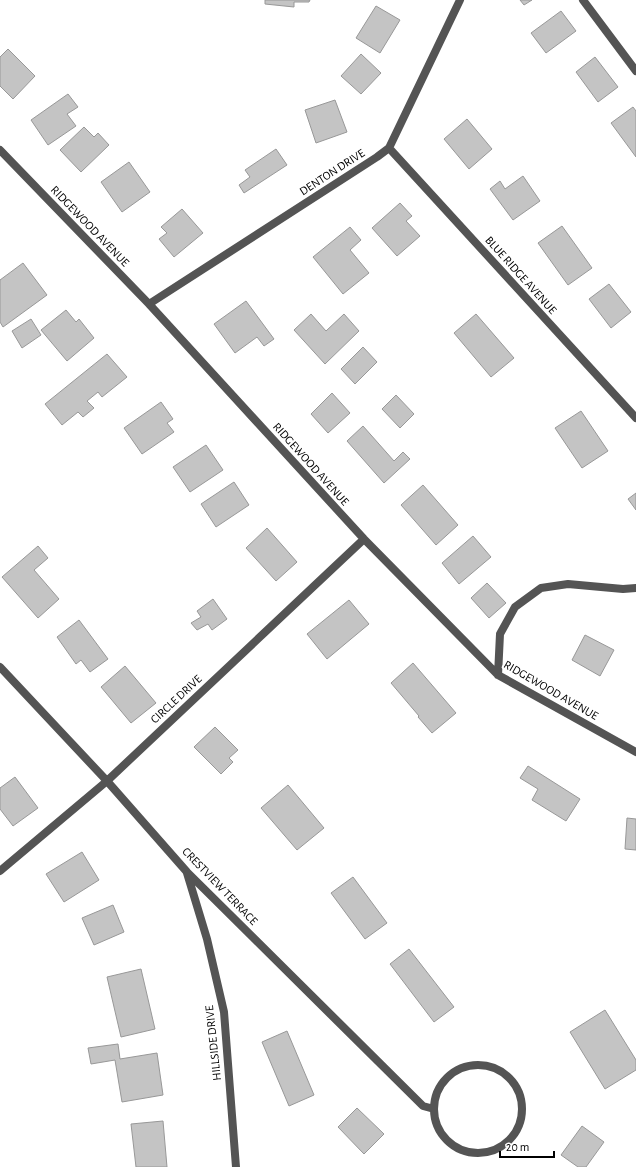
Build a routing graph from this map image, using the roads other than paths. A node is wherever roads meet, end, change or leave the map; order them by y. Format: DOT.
graph roads {
  1 [pos="460,0"];
  2 [pos="583,0"];
  3 [pos="636,71"];
  4 [pos="389,148"];
  5 [pos="0,150"];
  6 [pos="149,304"];
  7 [pos="636,418"];
  8 [pos="364,539"];
  9 [pos="636,588"];
  10 [pos="0,667"];
  11 [pos="498,675"];
  12 [pos="636,752"];
  13 [pos="107,781"];
  14 [pos="0,871"];
  15 [pos="187,872"];
  16 [pos="434,1109"];
  17 [pos="236,1167"];
  1 -- 4 [label="street, DENTON DRIVE"];
  2 -- 3 [label="street"];
  4 -- 6 [label="street, DENTON DRIVE"];
  4 -- 7 [label="street, BLUE RIDGE AVENUE"];
  5 -- 6 [label="street, RIDGEWOOD AVENUE"];
  6 -- 8 [label="street, RIDGEWOOD AVENUE"];
  8 -- 11 [label="street, RIDGEWOOD AVENUE"];
  8 -- 13 [label="street, CIRCLE DRIVE"];
  9 -- 11 [label="street"];
  10 -- 13 [label="street, CRESTVIEW TERRACE"];
  11 -- 12 [label="street, RIDGEWOOD AVENUE"];
  13 -- 14 [label="street, CIRCLE DRIVE"];
  13 -- 15 [label="street, CRESTVIEW TERRACE"];
  15 -- 16 [label="street, CRESTVIEW TERRACE"];
  15 -- 17 [label="street, HILLSIDE DRIVE"];
  16 -- 16 [label="street"];
}
